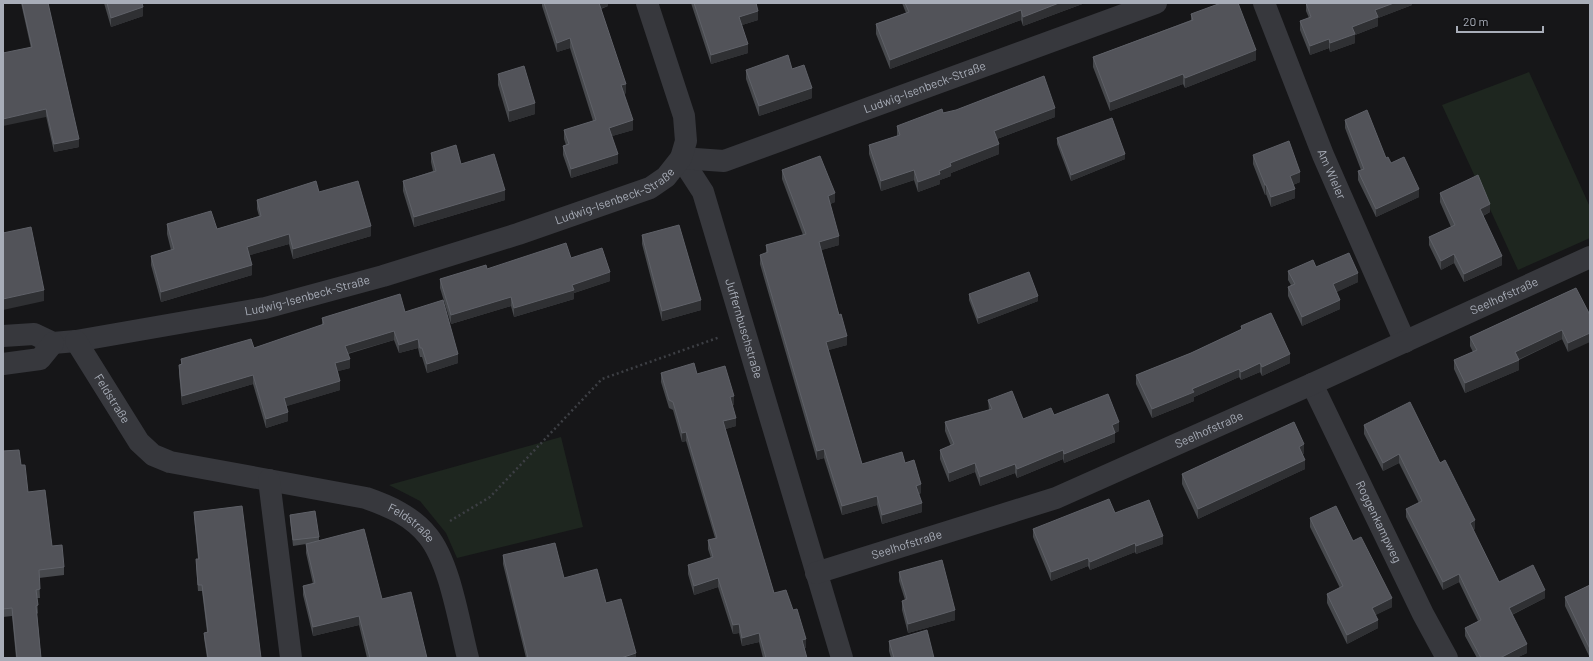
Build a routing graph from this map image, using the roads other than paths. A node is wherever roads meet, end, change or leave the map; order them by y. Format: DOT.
graph roads {
  1 [pos="648,3"];
  2 [pos="1156,3"];
  3 [pos="1264,3"];
  4 [pos="681,158"];
  5 [pos="1590,257"];
  6 [pos="3,336"];
  7 [pos="76,341"];
  8 [pos="1405,342"];
  9 [pos="54,343"];
  10 [pos="3,364"];
  11 [pos="1312,384"];
  12 [pos="268,480"];
  13 [pos="816,573"];
  14 [pos="291,658"];
  15 [pos="468,658"];
  16 [pos="842,658"];
  17 [pos="1447,658"];
  1 -- 4 [label="street"];
  2 -- 4 [label="street, Ludwig-Isenbeck-Straße"];
  3 -- 8 [label="street, Am Wieler"];
  4 -- 7 [label="street, Ludwig-Isenbeck-Straße"];
  4 -- 13 [label="street, Juffernbuschstraße"];
  5 -- 8 [label="street, Seelhofstraße"];
  6 -- 9 [label="street, Ludwig-Isenbeck-Straße"];
  7 -- 9 [label="street, Ludwig-Isenbeck-Straße"];
  7 -- 12 [label="street, Feldstraße"];
  8 -- 11 [label="street, Seelhofstraße"];
  9 -- 10 [label="street"];
  11 -- 13 [label="street, Seelhofstraße"];
  11 -- 17 [label="street, Roggenkampweg"];
  12 -- 14 [label="street"];
  12 -- 15 [label="street, Feldstraße"];
  13 -- 16 [label="street, Juffernbuschstraße"];
}
